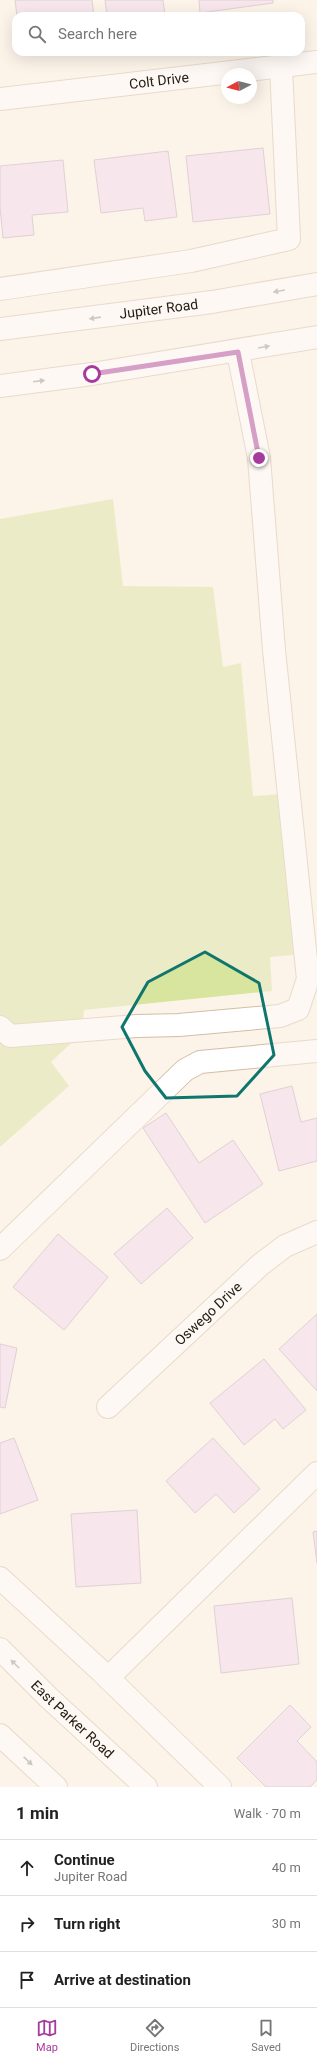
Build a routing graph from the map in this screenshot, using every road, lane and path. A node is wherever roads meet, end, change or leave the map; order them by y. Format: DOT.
graph roads {
  1 [pos="317,62"];
  2 [pos="281,67"];
  3 [pos="0,99"];
  4 [pos="317,284"];
  5 [pos="0,289"];
  6 [pos="0,329"];
  7 [pos="317,337"];
  8 [pos="238,352"];
  9 [pos="0,386"];
  10 [pos="0,1027"];
  11 [pos="317,1051"];
  12 [pos="317,1232"];
  13 [pos="0,1249"];
  14 [pos="108,1407"];
  15 [pos="317,1473"];
  16 [pos="0,1578"];
  17 [pos="0,1649"];
  18 [pos="108,1678"];
  19 [pos="0,1735"];
  20 [pos="56,1787"];
  21 [pos="146,1787"];
  22 [pos="220,1787"];
  1 -- 2 [label="main road, Colt Drive"];
  2 -- 3 [label="main road, Colt Drive"];
  2 -- 5 [label="main road"];
  4 -- 6 [label="main road, Jupiter Road, one-way"];
  8 -- 7 [label="main road, one-way"];
  9 -- 8 [label="main road, one-way"];
  8 -- 10 [label="main road"];
  11 -- 13 [label="main road"];
  12 -- 14 [label="main road, Oswego Drive"];
  15 -- 18 [label="main road"];
  16 -- 18 [label="main road"];
  21 -- 17 [label="main road, East Parker Road, one-way"];
  18 -- 22 [label="main road"];
  19 -- 20 [label="main road, one-way"];
}
